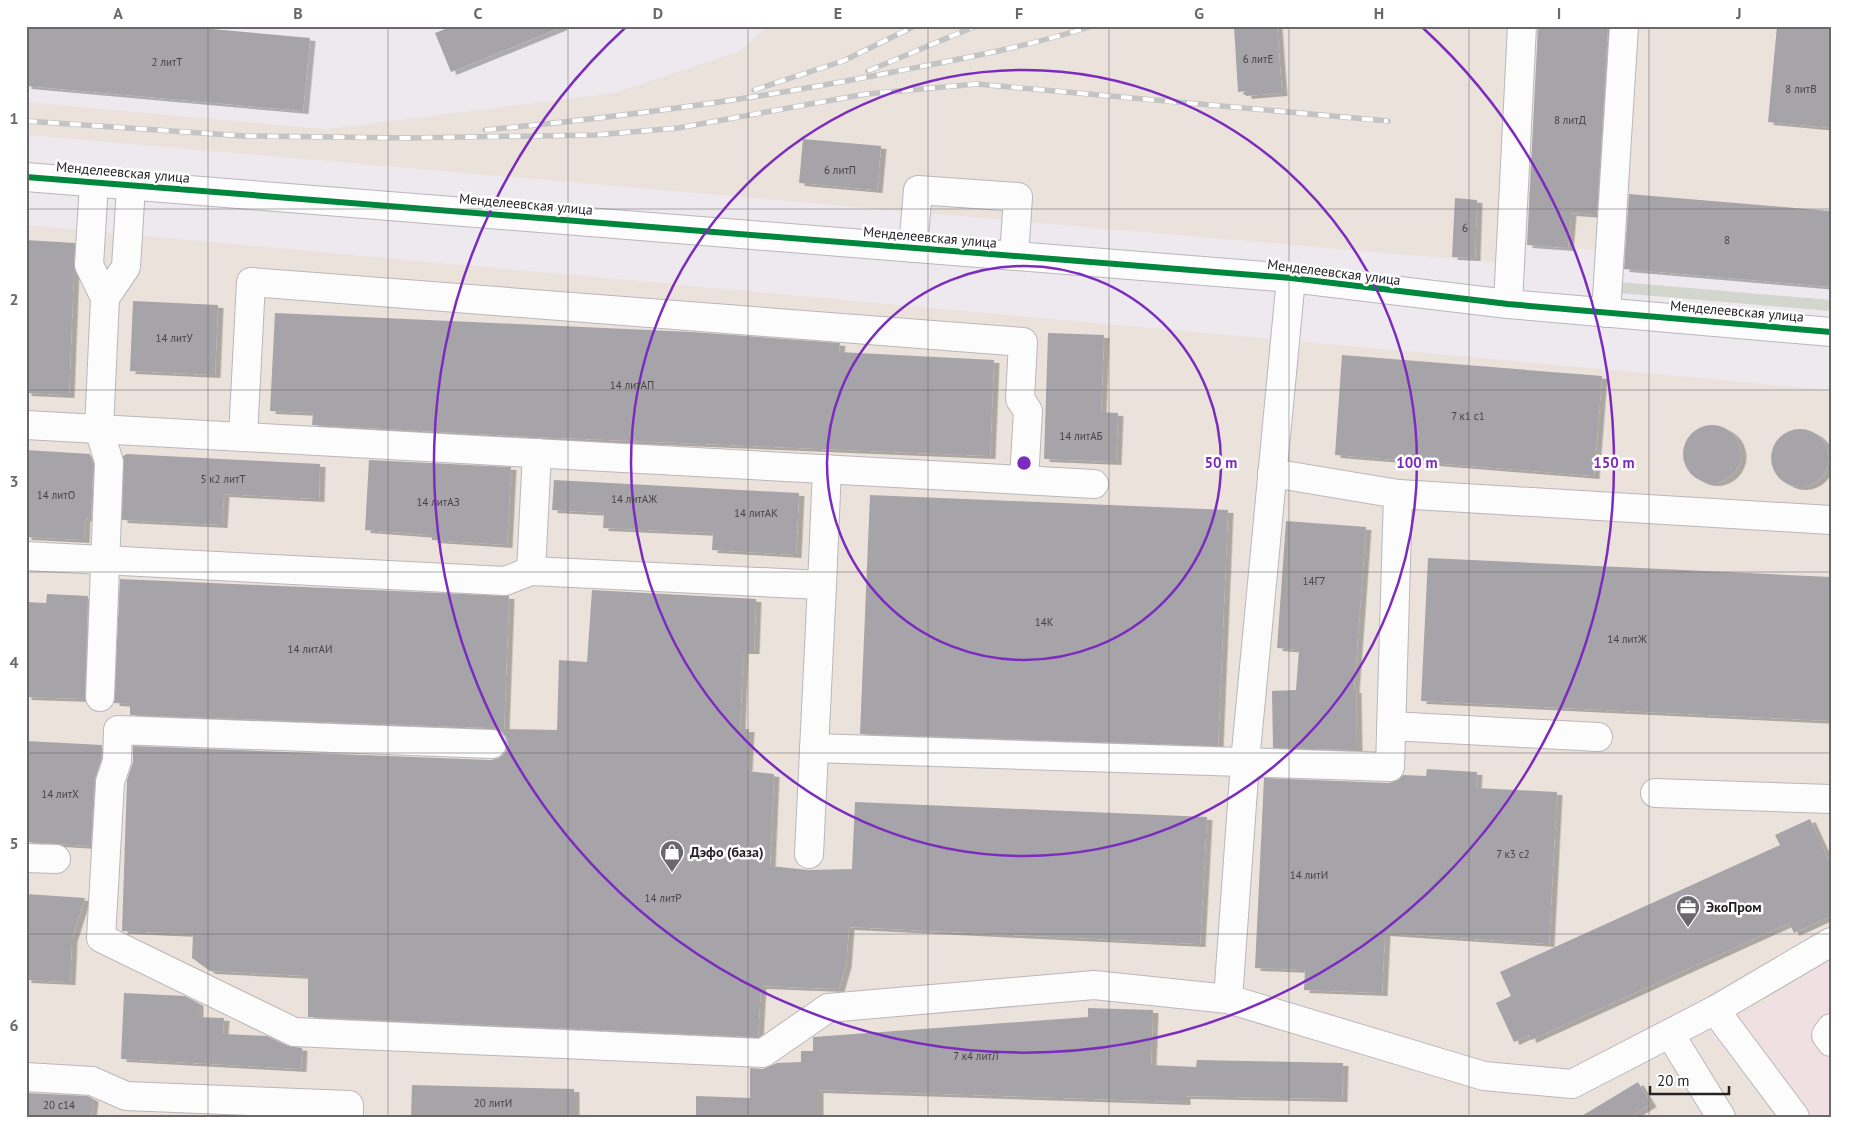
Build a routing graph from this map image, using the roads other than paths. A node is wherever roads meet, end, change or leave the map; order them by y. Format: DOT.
graph roads {
  1 [pos="1522,26"];
  2 [pos="1624,26"];
  3 [pos="26,177"];
  4 [pos="94,182"];
  5 [pos="131,186"];
  6 [pos="913,248"];
  7 [pos="1014,256"];
  8 [pos="1291,278"];
  9 [pos="104,298"];
  10 [pos="1508,304"];
  11 [pos="1606,313"];
  12 [pos="1831,332"];
  13 [pos="26,425"];
  14 [pos="99,429"];
  15 [pos="242,437"];
  16 [pos="537,453"];
  17 [pos="827,469"];
  18 [pos="1272,473"];
  19 [pos="1024,480"];
  20 [pos="1094,484"];
  21 [pos="1398,494"];
  22 [pos="1831,520"];
  23 [pos="26,556"];
  24 [pos="106,560"];
  25 [pos="531,571"];
  26 [pos="822,585"];
  27 [pos="100,697"];
  28 [pos="1391,726"];
  29 [pos="1598,737"];
  30 [pos="492,744"];
  31 [pos="814,748"];
  32 [pos="1245,762"];
  33 [pos="1655,794"];
  34 [pos="1831,799"];
  35 [pos="810,854"];
  36 [pos="26,858"];
  37 [pos="56,860"];
  38 [pos="1831,942"];
  39 [pos="1228,1000"];
  40 [pos="1715,1010"];
  41 [pos="1831,1028"];
  42 [pos="1670,1034"];
  43 [pos="1831,1042"];
  44 [pos="26,1077"];
  45 [pos="349,1117"];
  46 [pos="1721,1117"];
  47 [pos="1795,1117"];
  1 -- 10 [label="street"];
  2 -- 11 [label="street"];
  3 -- 4 [label="street, Менделеевская улица"];
  4 -- 5 [label="street, Менделеевская улица"];
  4 -- 9 [label="street"];
  5 -- 6 [label="street, Менделеевская улица"];
  5 -- 9 [label="street"];
  6 -- 7 [label="street, Менделеевская улица"];
  6 -- 7 [label="street"];
  7 -- 8 [label="street, Менделеевская улица"];
  8 -- 10 [label="street, Менделеевская улица"];
  8 -- 18 [label="street"];
  9 -- 14 [label="street"];
  10 -- 11 [label="street, Менделеевская улица"];
  11 -- 12 [label="street, Менделеевская улица"];
  13 -- 14 [label="street"];
  14 -- 15 [label="street"];
  14 -- 24 [label="street"];
  15 -- 16 [label="street"];
  15 -- 19 [label="street"];
  16 -- 17 [label="street"];
  16 -- 25 [label="street"];
  17 -- 19 [label="street"];
  17 -- 26 [label="street"];
  18 -- 21 [label="street"];
  18 -- 32 [label="street"];
  19 -- 20 [label="street"];
  21 -- 22 [label="street"];
  21 -- 28 [label="street"];
  23 -- 24 [label="street"];
  24 -- 25 [label="street"];
  24 -- 27 [label="street"];
  25 -- 26 [label="street"];
  26 -- 31 [label="street"];
  28 -- 29 [label="street"];
  28 -- 32 [label="street"];
  30 -- 39 [label="street"];
  31 -- 32 [label="street"];
  31 -- 35 [label="street"];
  32 -- 39 [label="street"];
  33 -- 34 [label="street"];
  36 -- 37 [label="street"];
  38 -- 40 [label="street"];
  39 -- 42 [label="street"];
  40 -- 42 [label="street"];
  40 -- 47 [label="street"];
  41 -- 43 [label="street"];
  42 -- 46 [label="street"];
  44 -- 45 [label="street"];
}
